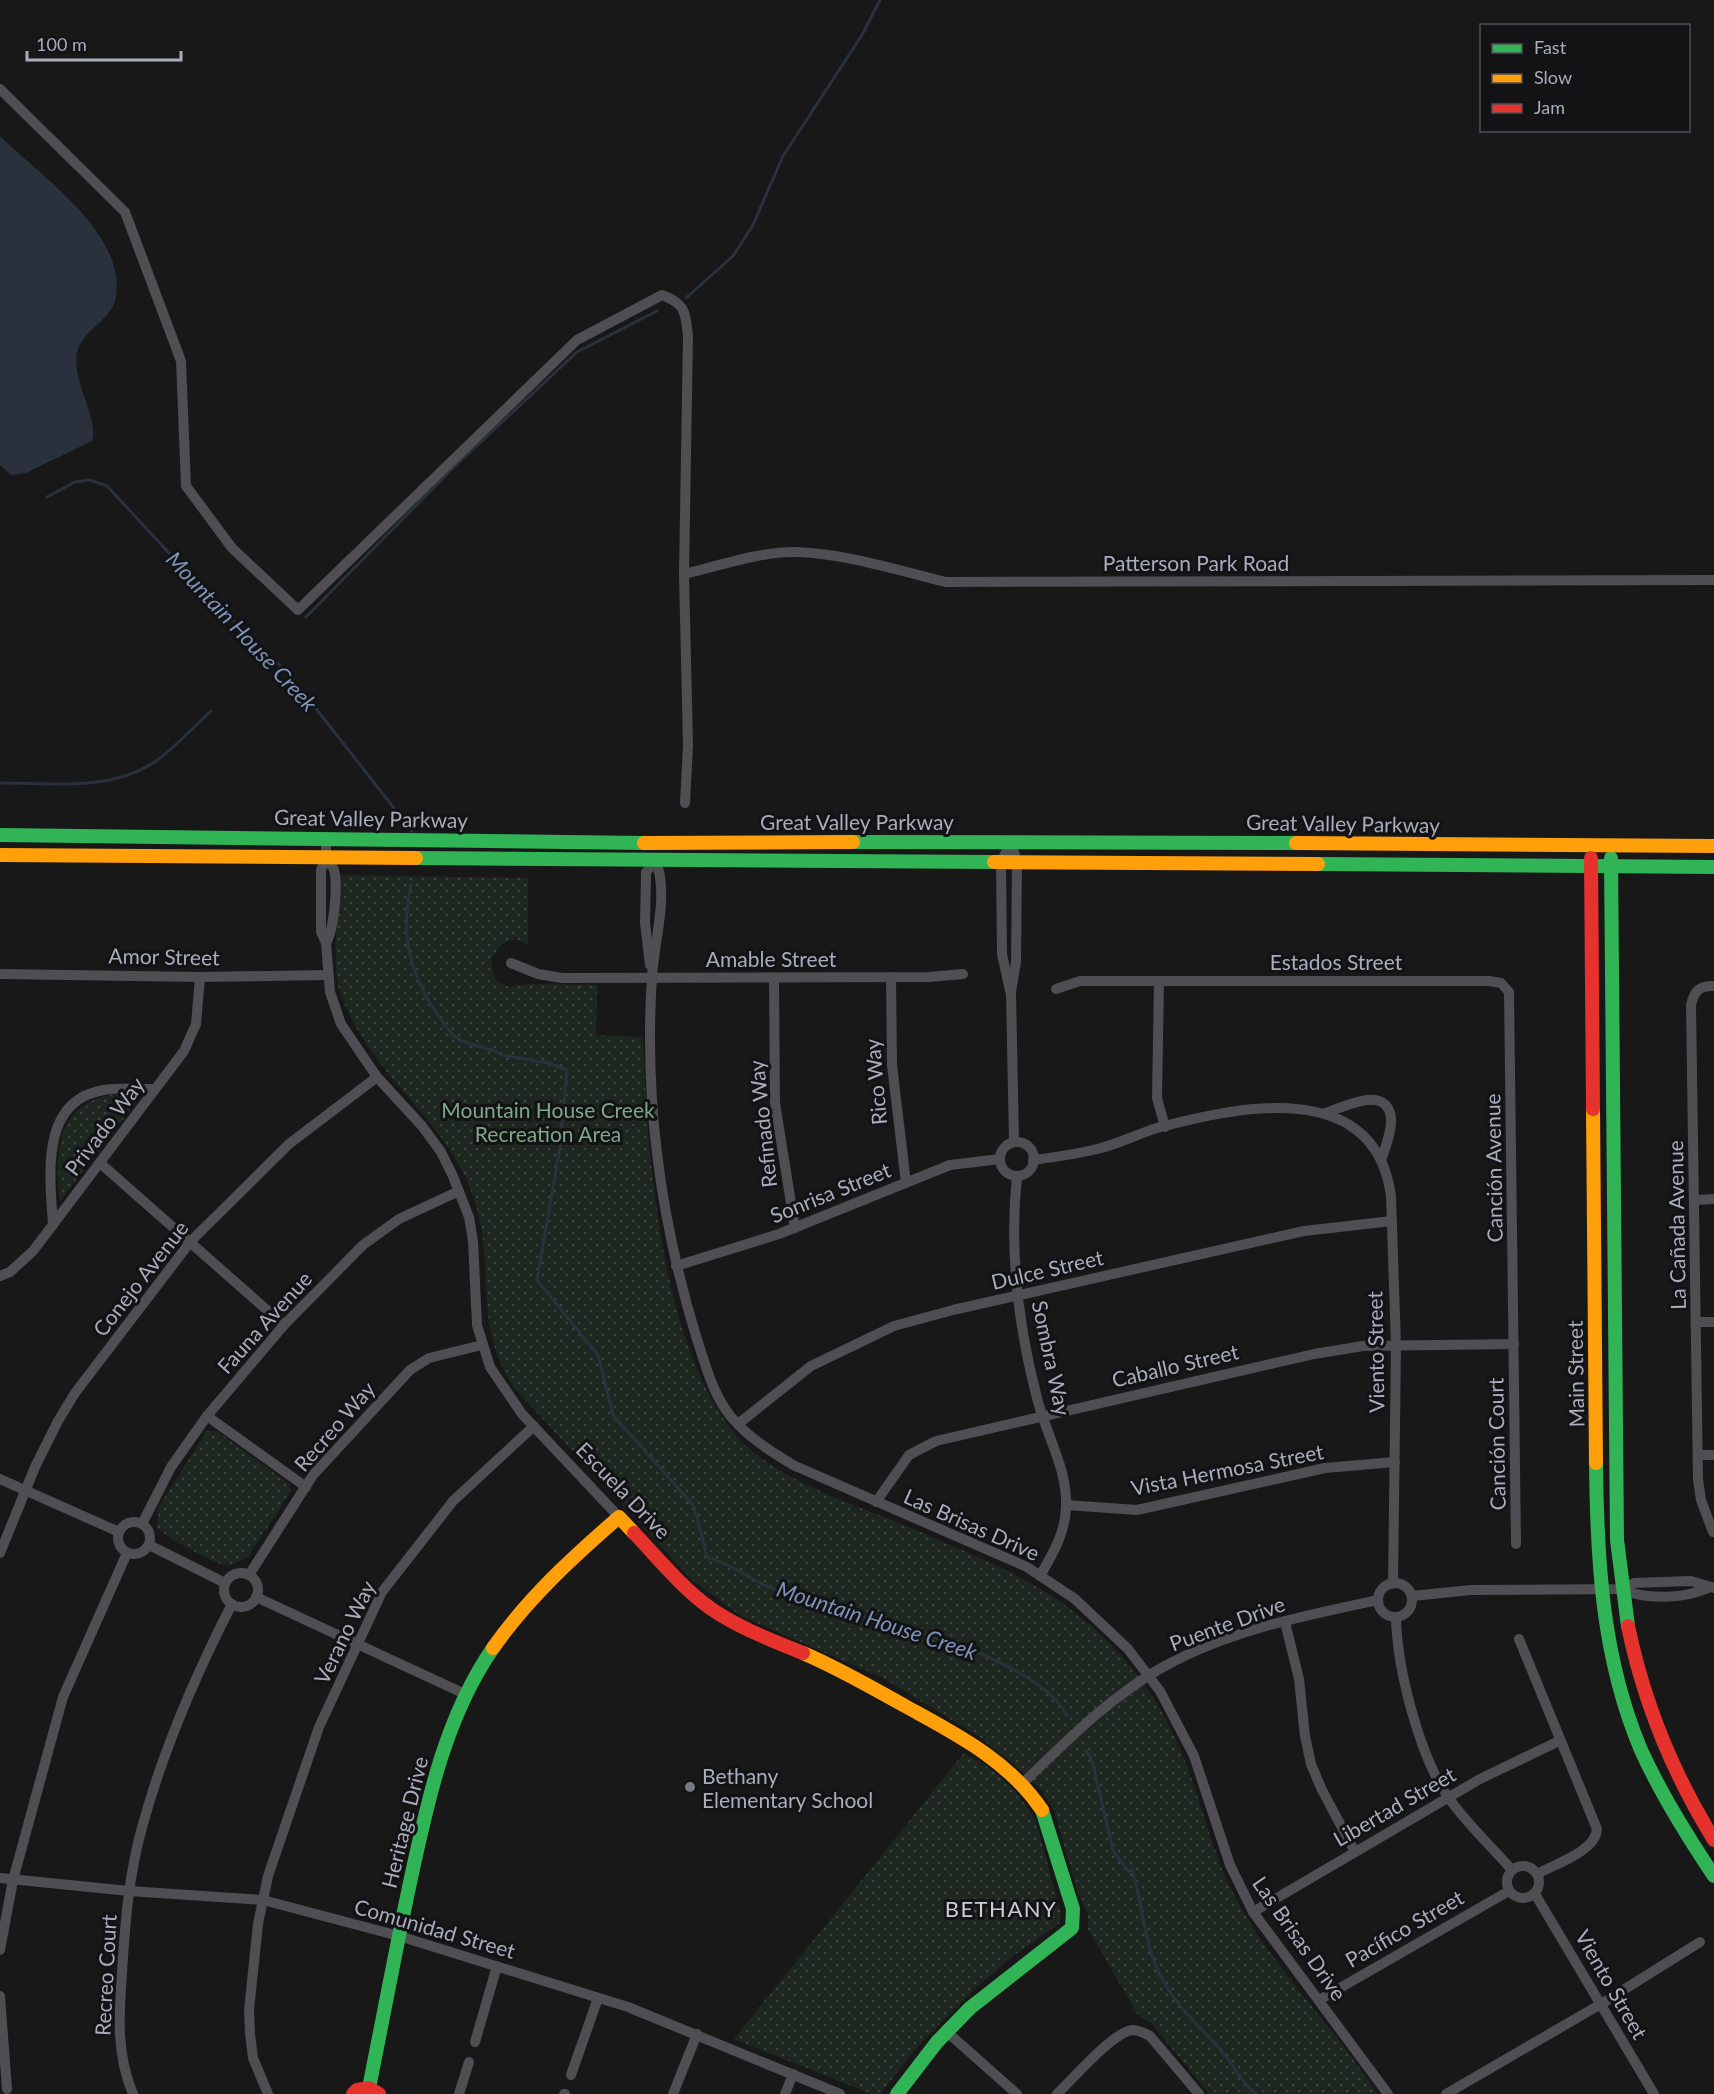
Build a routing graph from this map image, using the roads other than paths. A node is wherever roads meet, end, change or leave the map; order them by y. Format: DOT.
graph roads {
  1 [pos="0,89"];
  2 [pos="684,574"];
  3 [pos="1714,580"];
  4 [pos="685,803"];
  5 [pos="0,835"];
  6 [pos="326,838"];
  7 [pos="1011,842"];
  8 [pos="677,843"];
  9 [pos="1591,846"];
  10 [pos="1611,846"];
  11 [pos="1714,846"];
  12 [pos="0,855"];
  13 [pos="326,858"];
  14 [pos="656,861"];
  15 [pos="1001,862"];
  16 [pos="1017,862"];
  17 [pos="1592,867"];
  18 [pos="1611,867"];
  19 [pos="1714,867"];
  20 [pos="511,963"];
  21 [pos="0,974"];
  22 [pos="963,974"];
  23 [pos="328,975"];
  24 [pos="200,977"];
  25 [pos="652,977"];
  26 [pos="891,977"];
  27 [pos="774,978"];
  28 [pos="1158,981"];
  29 [pos="1714,986"];
  30 [pos="1056,989"];
  31 [pos="1011,992"];
  32 [pos="1509,992"];
  33 [pos="376,1077"];
  34 [pos="155,1089"];
  35 [pos="1326,1113"];
  36 [pos="1165,1126"];
  37 [pos="1014,1142"];
  38 [pos="1000,1159"];
  39 [pos="1034,1160"];
  40 [pos="1381,1161"];
  41 [pos="100,1163"];
  42 [pos="1017,1176"];
  43 [pos="906,1183"];
  44 [pos="459,1191"];
  45 [pos="1714,1199"];
  46 [pos="1695,1200"];
  47 [pos="1392,1221"];
  48 [pos="53,1226"];
  49 [pos="795,1228"];
  50 [pos="191,1241"];
  51 [pos="676,1266"];
  52 [pos="0,1276"];
  53 [pos="1018,1296"];
  54 [pos="1697,1322"];
  55 [pos="1714,1322"];
  56 [pos="284,1325"];
  57 [pos="1514,1344"];
  58 [pos="482,1345"];
  59 [pos="1396,1345"];
  60 [pos="1042,1415"];
  61 [pos="207,1416"];
  62 [pos="738,1424"];
  63 [pos="534,1426"];
  64 [pos="1698,1455"];
  65 [pos="1714,1455"];
  66 [pos="1395,1462"];
  67 [pos="0,1479"];
  68 [pos="306,1487"];
  69 [pos="26,1488"];
  70 [pos="876,1502"];
  71 [pos="1066,1505"];
  72 [pos="619,1517"];
  73 [pos="142,1524"];
  74 [pos="119,1532"];
  75 [pos="1713,1532"];
  76 [pos="1516,1544"];
  77 [pos="149,1545"];
  78 [pos="0,1552"];
  79 [pos="127,1553"];
  80 [pos="249,1575"];
  81 [pos="1040,1576"];
  82 [pos="225,1583"];
  83 [pos="1393,1584"];
  84 [pos="1711,1588"];
  85 [pos="1621,1589"];
  86 [pos="1600,1590"];
  87 [pos="1412,1596"];
  88 [pos="256,1597"];
  89 [pos="1378,1600"];
  90 [pos="232,1604"];
  91 [pos="1396,1617"];
  92 [pos="1285,1622"];
  93 [pos="1519,1640"];
  94 [pos="358,1643"];
  95 [pos="1150,1676"];
  96 [pos="467,1695"];
  97 [pos="1559,1741"];
  98 [pos="1022,1784"];
  99 [pos="1448,1797"];
  100 [pos="1714,1840"];
  101 [pos="1355,1851"];
  102 [pos="1512,1870"];
  103 [pos="1537,1874"];
  104 [pos="1714,1876"];
  105 [pos="0,1878"];
  106 [pos="13,1880"];
  107 [pos="129,1891"];
  108 [pos="1509,1891"];
  109 [pos="1535,1894"];
  110 [pos="263,1900"];
  111 [pos="1253,1912"];
  112 [pos="399,1936"];
  113 [pos="1700,1942"];
  114 [pos="0,1950"];
  115 [pos="497,1966"];
  116 [pos="0,1996"];
  117 [pos="598,1998"];
  118 [pos="1320,2000"];
  119 [pos="1601,2004"];
  120 [pos="947,2032"];
  121 [pos="697,2034"];
  122 [pos="475,2042"];
  123 [pos="469,2062"];
  124 [pos="793,2074"];
  125 [pos="571,2075"];
  126 [pos="7,2089"];
  127 [pos="374,2091"];
  128 [pos="133,2094"];
  129 [pos="268,2094"];
  130 [pos="353,2094"];
  131 [pos="459,2094"];
  132 [pos="673,2094"];
  133 [pos="784,2094"];
  134 [pos="840,2094"];
  135 [pos="897,2094"];
  136 [pos="1017,2094"];
  137 [pos="1057,2094"];
  138 [pos="1199,2094"];
  139 [pos="1388,2094"];
  140 [pos="1446,2094"];
  141 [pos="1654,2094"];
  1 -- 2 [label="street"];
  2 -- 3 [label="street, Patterson Park Road"];
  2 -- 4 [label="street"];
  5 -- 6 [label="street, Great Valley Parkway"];
  6 -- 8 [label="street, Great Valley Parkway"];
  6 -- 13 [label="street, Escuela Drive"];
  7 -- 8 [label="street, Great Valley Parkway"];
  7 -- 9 [label="street, Great Valley Parkway"];
  7 -- 15 [label="street"];
  7 -- 16 [label="street"];
  8 -- 14 [label="street"];
  9 -- 10 [label="street, Great Valley Parkway"];
  9 -- 17 [label="street, Main Street"];
  10 -- 11 [label="street, Great Valley Parkway"];
  10 -- 18 [label="street, Main Street"];
  12 -- 13 [label="street, Great Valley Parkway"];
  13 -- 14 [label="street, Great Valley Parkway"];
  13 -- 23 [label="street, Escuela Drive"];
  14 -- 15 [label="street, Great Valley Parkway"];
  14 -- 25 [label="street, Las Brisas Drive"];
  15 -- 16 [label="street, Great Valley Parkway"];
  15 -- 31 [label="street"];
  16 -- 17 [label="street, Great Valley Parkway"];
  16 -- 31 [label="street"];
  17 -- 18 [label="street, Great Valley Parkway"];
  17 -- 86 [label="street, Main Street"];
  18 -- 19 [label="street, Great Valley Parkway"];
  18 -- 85 [label="street, Main Street"];
  20 -- 25 [label="street, Amable Street"];
  21 -- 24 [label="street, Amor Street"];
  22 -- 26 [label="street, Amable Street"];
  23 -- 24 [label="street, Amor Street"];
  23 -- 33 [label="street, Escuela Drive"];
  24 -- 34 [label="street, Privado Way"];
  25 -- 27 [label="street, Amable Street"];
  25 -- 51 [label="street, Las Brisas Drive"];
  26 -- 27 [label="street, Amable Street"];
  26 -- 43 [label="street, Rico Way"];
  27 -- 49 [label="street, Refinado Way"];
  28 -- 30 [label="street, Estados Street"];
  28 -- 32 [label="street, Estados Street"];
  28 -- 36 [label="street"];
  29 -- 46 [label="street, La Cañada Avenue"];
  31 -- 37 [label="street"];
  32 -- 57 [label="street, Canción Avenue"];
  33 -- 44 [label="street, Escuela Drive"];
  33 -- 50 [label="street, Conejo Avenue"];
  34 -- 41 [label="street, Privado Way"];
  34 -- 48 [label="street"];
  35 -- 36 [label="street"];
  35 -- 40 [label="street, Viento Street"];
  35 -- 40 [label="street"];
  36 -- 39 [label="street"];
  37 -- 38 [label="street"];
  37 -- 39 [label="street"];
  38 -- 42 [label="street"];
  38 -- 43 [label="street, Sonrisa Street"];
  39 -- 42 [label="street"];
  40 -- 47 [label="street, Viento Street"];
  41 -- 48 [label="street, Privado Way"];
  41 -- 50 [label="street"];
  42 -- 53 [label="street, Sombra Way"];
  43 -- 49 [label="street, Sonrisa Street"];
  44 -- 56 [label="street, Fauna Avenue"];
  44 -- 58 [label="street, Escuela Drive"];
  45 -- 46 [label="street"];
  46 -- 54 [label="street, La Cañada Avenue"];
  47 -- 53 [label="street, Dulce Street"];
  47 -- 59 [label="street, Viento Street"];
  48 -- 52 [label="street, Privado Way"];
  49 -- 51 [label="street, Sonrisa Street"];
  50 -- 56 [label="street"];
  50 -- 69 [label="street, Conejo Avenue"];
  51 -- 62 [label="street, Las Brisas Drive"];
  53 -- 60 [label="street, Sombra Way"];
  53 -- 62 [label="street, Dulce Street"];
  54 -- 55 [label="street"];
  54 -- 64 [label="street, La Cañada Avenue"];
  56 -- 61 [label="street, Fauna Avenue"];
  57 -- 59 [label="street, Caballo Street"];
  57 -- 76 [label="street, Canción Court"];
  58 -- 63 [label="street, Escuela Drive"];
  58 -- 68 [label="street, Recreo Way"];
  59 -- 60 [label="street, Caballo Street"];
  59 -- 66 [label="street, Viento Street"];
  60 -- 70 [label="street, Caballo Street"];
  60 -- 71 [label="street, Sombra Way"];
  61 -- 68 [label="street"];
  61 -- 73 [label="street, Fauna Avenue"];
  62 -- 70 [label="street, Las Brisas Drive"];
  63 -- 72 [label="street, Escuela Drive"];
  63 -- 94 [label="street, Verano Way"];
  64 -- 65 [label="street"];
  64 -- 75 [label="street, La Cañada Avenue"];
  66 -- 71 [label="street, Vista Hermosa Street"];
  66 -- 83 [label="street, Viento Street"];
  67 -- 69 [label="street"];
  68 -- 80 [label="street, Recreo Way"];
  69 -- 74 [label="street"];
  69 -- 78 [label="street, Conejo Avenue"];
  70 -- 81 [label="street, Las Brisas Drive"];
  71 -- 81 [label="street, Sombra Way"];
  72 -- 96 [label="street, Heritage Drive"];
  72 -- 98 [label="street, Escuela Drive"];
  73 -- 74 [label="street"];
  73 -- 77 [label="street"];
  74 -- 79 [label="street"];
  77 -- 79 [label="street"];
  77 -- 82 [label="street"];
  79 -- 106 [label="street"];
  80 -- 82 [label="street"];
  80 -- 88 [label="street"];
  81 -- 95 [label="street, Las Brisas Drive"];
  82 -- 90 [label="street"];
  83 -- 87 [label="street"];
  83 -- 89 [label="street"];
  84 -- 85 [label="street"];
  85 -- 86 [label="street"];
  85 -- 100 [label="street, Main Street"];
  86 -- 87 [label="street"];
  86 -- 104 [label="street, Main Street"];
  87 -- 91 [label="street"];
  88 -- 90 [label="street"];
  88 -- 94 [label="street"];
  89 -- 91 [label="street"];
  89 -- 92 [label="street, Puente Drive"];
  90 -- 107 [label="street"];
  91 -- 99 [label="street"];
  92 -- 95 [label="street, Puente Drive"];
  92 -- 101 [label="street"];
  93 -- 97 [label="street"];
  94 -- 96 [label="street"];
  94 -- 110 [label="street, Verano Way"];
  95 -- 98 [label="street, Puente Drive"];
  95 -- 111 [label="street, Las Brisas Drive"];
  96 -- 112 [label="street, Heritage Drive"];
  97 -- 99 [label="street, Libertad Street"];
  97 -- 103 [label="street"];
  98 -- 120 [label="street, Escuela Drive"];
  99 -- 101 [label="street, Libertad Street"];
  99 -- 102 [label="street"];
  101 -- 111 [label="street, Libertad Street"];
  102 -- 103 [label="street"];
  102 -- 108 [label="street"];
  103 -- 109 [label="street"];
  105 -- 106 [label="street, Comunidad Street"];
  106 -- 107 [label="street, Comunidad Street"];
  106 -- 114 [label="street"];
  107 -- 110 [label="street, Comunidad Street"];
  107 -- 128 [label="street, Recreo Court"];
  108 -- 109 [label="street"];
  108 -- 118 [label="street, Pacífico Street"];
  109 -- 119 [label="street, Viento Street"];
  110 -- 112 [label="street, Comunidad Street"];
  110 -- 129 [label="street, Verano Way"];
  111 -- 118 [label="street, Las Brisas Drive"];
  112 -- 115 [label="street, Comunidad Street"];
  112 -- 127 [label="street, Heritage Drive"];
  113 -- 119 [label="street"];
  115 -- 117 [label="street, Comunidad Street"];
  115 -- 122 [label="street"];
  116 -- 126 [label="street"];
  117 -- 121 [label="street, Comunidad Street"];
  117 -- 125 [label="street"];
  118 -- 139 [label="street, Las Brisas Drive"];
  119 -- 140 [label="street"];
  119 -- 141 [label="street, Viento Street"];
  120 -- 135 [label="street"];
  120 -- 136 [label="street"];
  121 -- 124 [label="street, Comunidad Street"];
  121 -- 132 [label="street"];
  123 -- 131 [label="street"];
  124 -- 133 [label="street"];
  124 -- 134 [label="street, Comunidad Street"];
  127 -- 130 [label="street, Heritage Drive"];
  137 -- 138 [label="street"];
}
